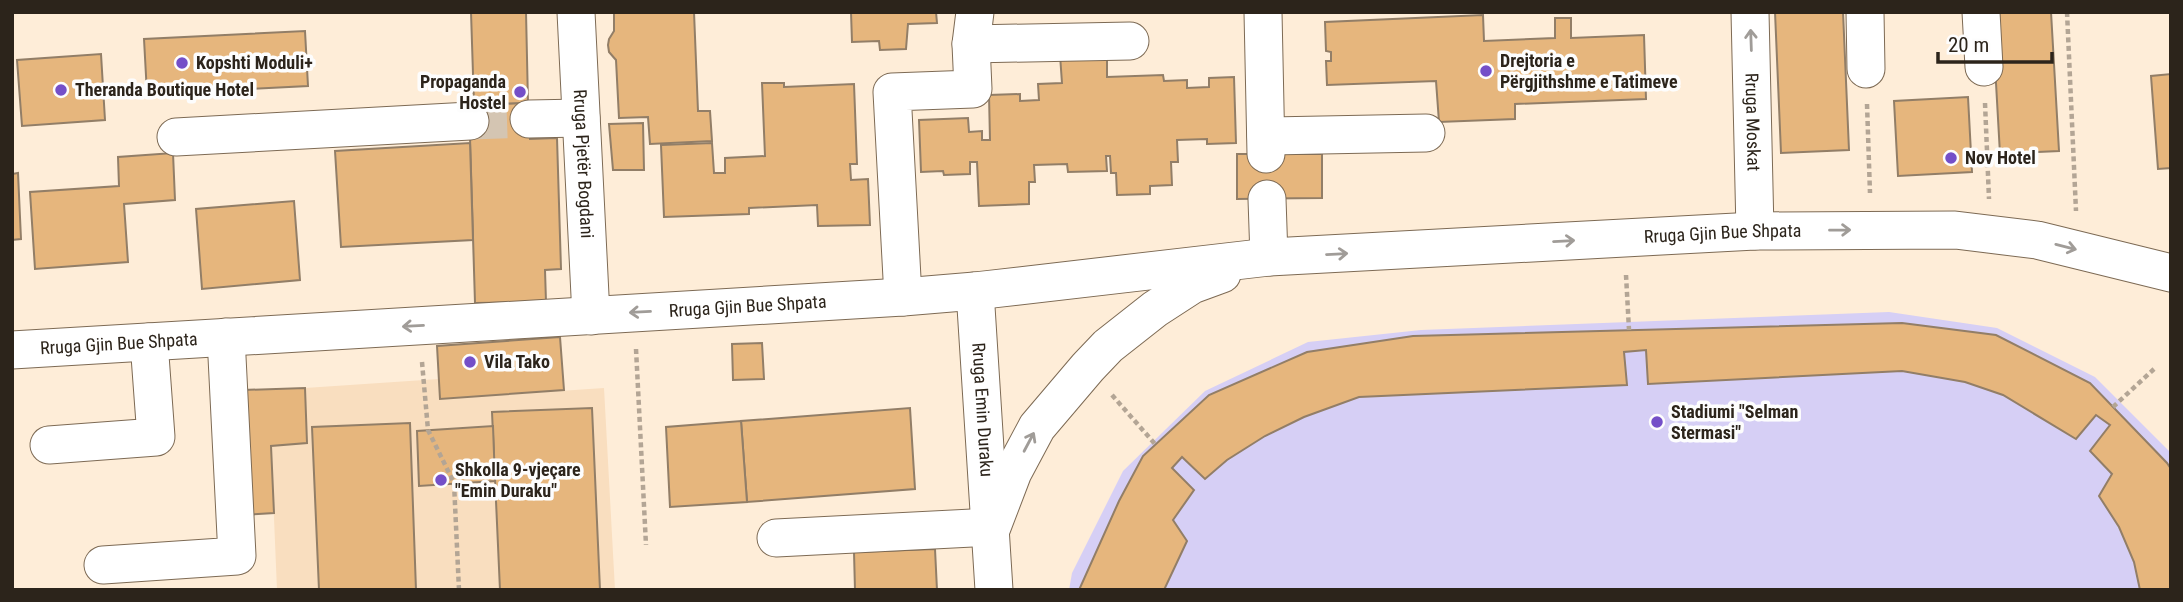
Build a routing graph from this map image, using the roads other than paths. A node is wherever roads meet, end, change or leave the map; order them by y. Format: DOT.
graph roads {
  1 [pos="576,12"];
  2 [pos="1263,12"];
  3 [pos="1750,12"];
  4 [pos="1865,12"];
  5 [pos="1981,12"];
  6 [pos="973,28"];
  7 [pos="1130,41"];
  8 [pos="1984,67"];
  9 [pos="1866,69"];
  10 [pos="582,118"];
  11 [pos="529,119"];
  12 [pos="470,121"];
  13 [pos="1426,133"];
  14 [pos="176,137"];
  15 [pos="1267,199"];
  16 [pos="1755,231"];
  17 [pos="1269,257"];
  18 [pos="2171,272"];
  19 [pos="975,291"];
  20 [pos="903,297"];
  21 [pos="591,316"];
  22 [pos="226,337"];
  23 [pos="149,342"];
  24 [pos="12,350"];
  25 [pos="49,445"];
  26 [pos="992,527"];
  27 [pos="776,538"];
  28 [pos="103,565"];
  29 [pos="994,590"];
  1 -- 10 [label="street, Rruga Pjetër Bogdani"];
  2 -- 13 [label="street"];
  16 -- 3 [label="street, Rruga Moskat, one-way"];
  4 -- 9 [label="street"];
  5 -- 8 [label="street"];
  6 -- 7 [label="street"];
  6 -- 20 [label="street"];
  10 -- 11 [label="street"];
  10 -- 21 [label="street, Rruga Pjetër Bogdani"];
  12 -- 14 [label="street"];
  15 -- 17 [label="street"];
  17 -- 16 [label="street, Rruga Gjin Bue Shpata, one-way"];
  16 -- 18 [label="street, Rruga Gjin Bue Shpata, one-way"];
  17 -- 19 [label="street, Rruga Gjin Bue Shpata"];
  26 -- 17 [label="street, one-way"];
  19 -- 20 [label="street, Rruga Gjin Bue Shpata"];
  19 -- 26 [label="street, Rruga Emin Duraku"];
  20 -- 21 [label="street, Rruga Gjin Bue Shpata, one-way"];
  21 -- 22 [label="street, Rruga Gjin Bue Shpata, one-way"];
  22 -- 23 [label="street, Rruga Gjin Bue Shpata"];
  22 -- 28 [label="street"];
  23 -- 24 [label="street, Rruga Gjin Bue Shpata"];
  23 -- 25 [label="street"];
  26 -- 27 [label="street"];
  26 -- 29 [label="street, Rruga Emin Duraku"];
}
